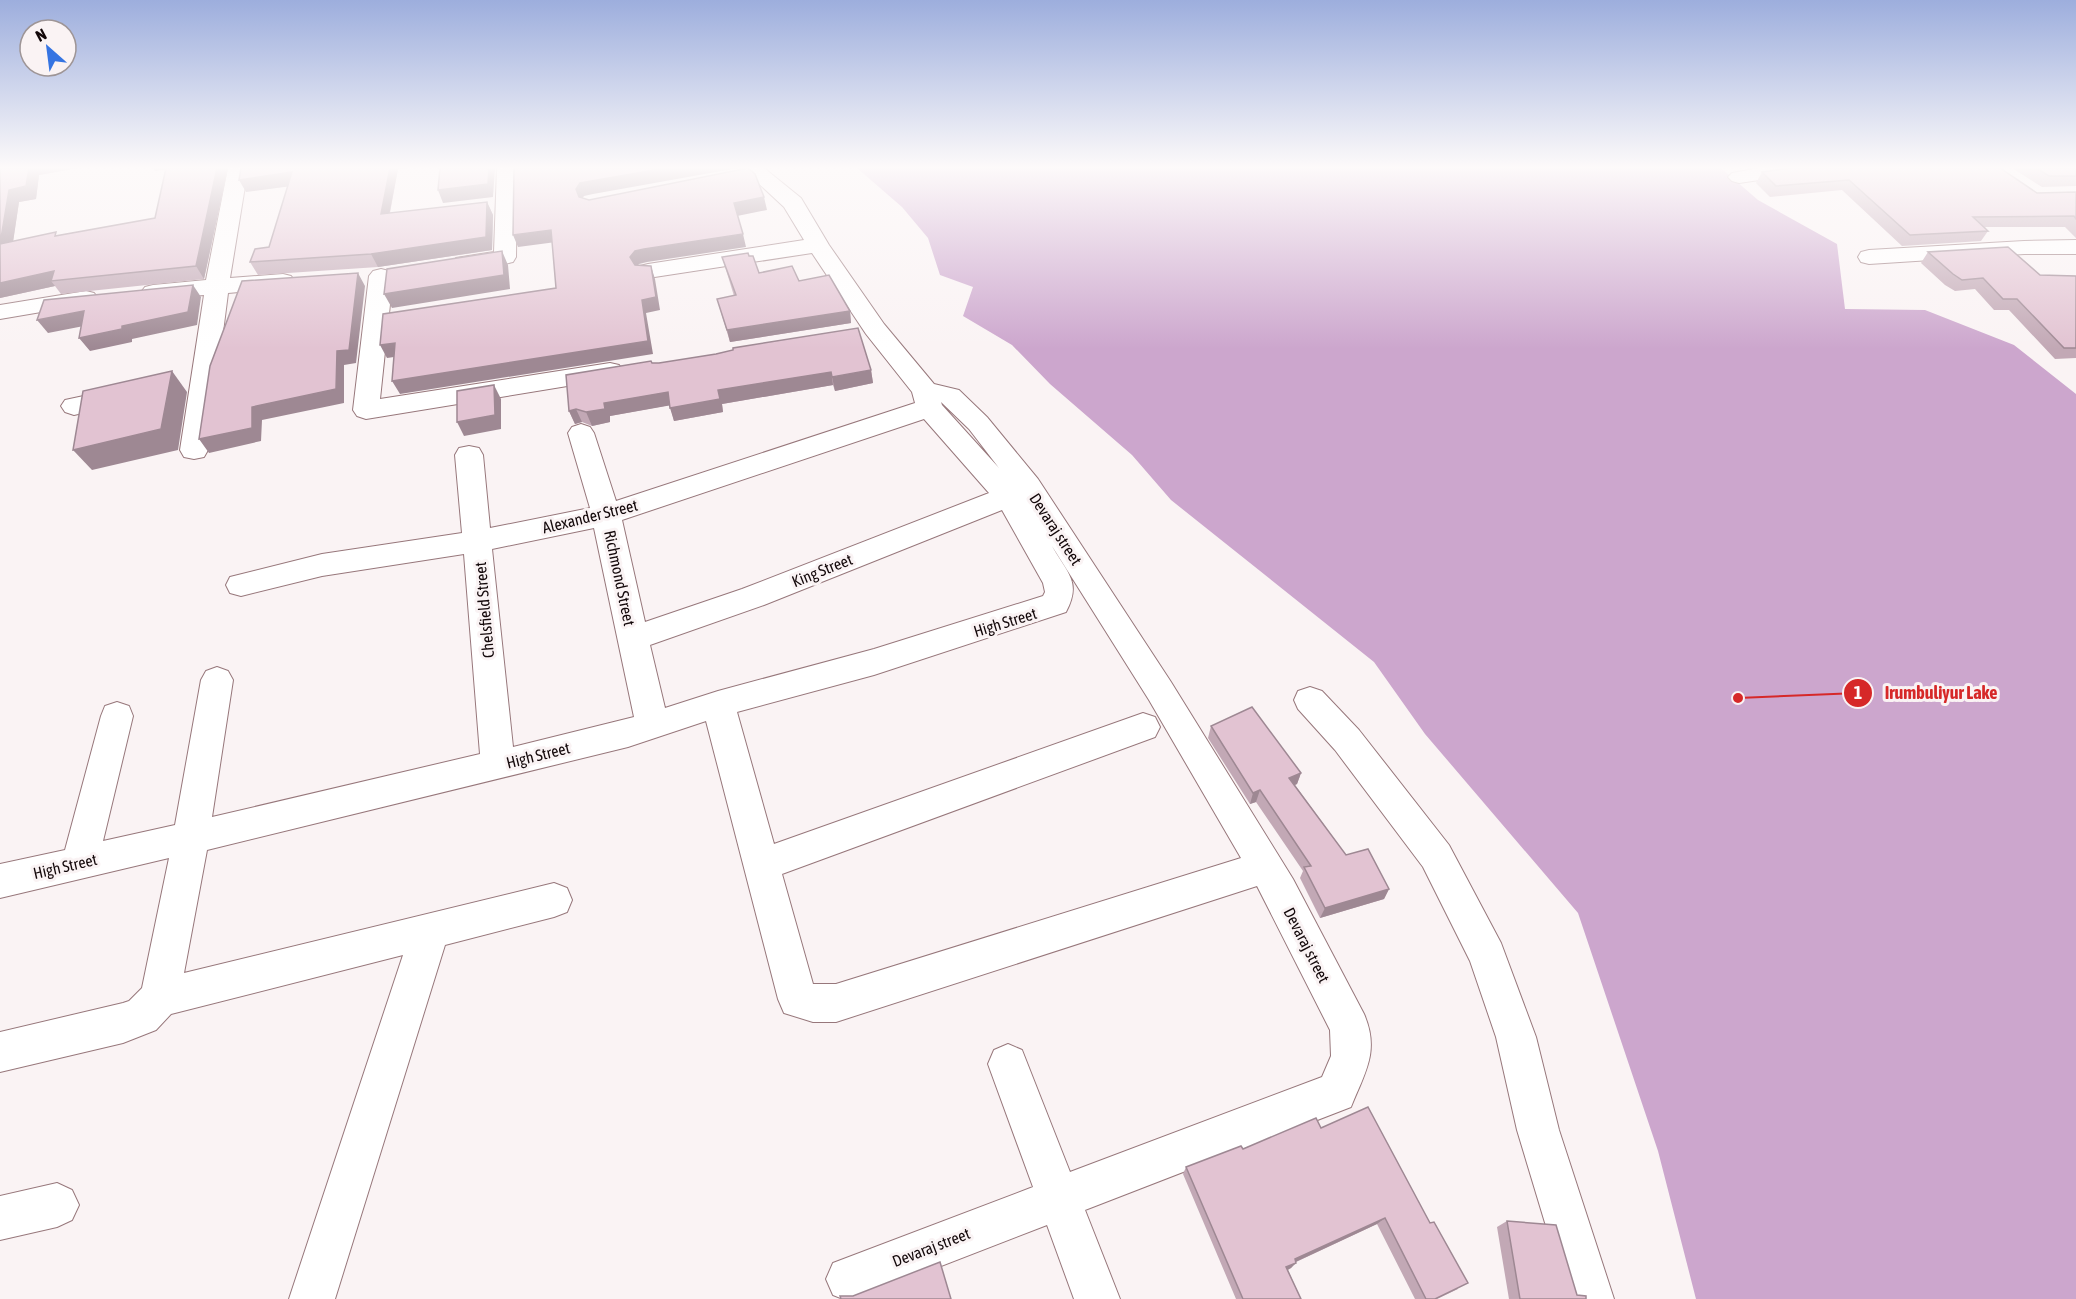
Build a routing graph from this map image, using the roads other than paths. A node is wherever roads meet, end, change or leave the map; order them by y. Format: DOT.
graph roads {
  1 [pos="227,229"];
  2 [pos="506,229"];
  3 [pos="808,229"];
  4 [pos="818,245"];
  5 [pos="2076,247"];
  6 [pos="1869,256"];
  7 [pos="437,267"];
  8 [pos="648,271"];
  9 [pos="380,275"];
  10 [pos="310,280"];
  11 [pos="217,285"];
  12 [pos="134,294"];
  13 [pos="110,296"];
  14 [pos="0,312"];
  15 [pos="638,367"];
  16 [pos="150,390"];
  17 [pos="927,399"];
  18 [pos="74,406"];
  19 [pos="581,433"];
  20 [pos="194,450"];
  21 [pos="469,455"];
  22 [pos="1008,496"];
  23 [pos="606,515"];
  24 [pos="478,541"];
  25 [pos="241,585"];
  26 [pos="1060,592"];
  27 [pos="633,639"];
  28 [pos="217,680"];
  29 [pos="1311,700"];
  30 [pos="718,704"];
  31 [pos="117,716"];
  32 [pos="652,725"];
  33 [pos="1143,727"];
  34 [pos="498,765"];
  35 [pos="191,837"];
  36 [pos="80,862"];
  37 [pos="762,865"];
  38 [pos="1265,867"];
  39 [pos="0,881"];
  40 [pos="554,900"];
  41 [pos="430,931"];
  42 [pos="160,998"];
  43 [pos="0,1052"];
  44 [pos="1008,1064"];
  45 [pos="1060,1197"];
  46 [pos="57,1204"];
  47 [pos="0,1218"];
  48 [pos="849,1279"];
  49 [pos="312,1299"];
  50 [pos="1097,1299"];
  51 [pos="1591,1299"];
  1 -- 11 [label="street"];
  2 -- 7 [label="street"];
  3 -- 4 [label="street, Devaraj street"];
  4 -- 8 [label="street"];
  4 -- 17 [label="street, Devaraj street"];
  5 -- 6 [label="street"];
  9 -- 15 [label="street"];
  10 -- 11 [label="street"];
  11 -- 12 [label="street"];
  11 -- 20 [label="street"];
  13 -- 14 [label="street"];
  16 -- 18 [label="street"];
  17 -- 22 [label="street, Devaraj street"];
  17 -- 23 [label="street, Alexander Street"];
  17 -- 38 [label="street, Devaraj street"];
  19 -- 23 [label="street, Richmond Street"];
  21 -- 24 [label="street, Chelsfield Street"];
  22 -- 26 [label="street, Devaraj street"];
  22 -- 27 [label="street, King Street"];
  23 -- 24 [label="street, Alexander Street"];
  23 -- 27 [label="street, Richmond Street"];
  24 -- 25 [label="street, Alexander Street"];
  24 -- 34 [label="street, Chelsfield Street"];
  26 -- 30 [label="street, High Street"];
  27 -- 32 [label="street, Richmond Street"];
  28 -- 35 [label="street"];
  29 -- 51 [label="street"];
  30 -- 32 [label="street, High Street"];
  30 -- 37 [label="street"];
  31 -- 36 [label="street"];
  32 -- 34 [label="street, High Street"];
  33 -- 37 [label="street"];
  34 -- 35 [label="street, High Street"];
  35 -- 36 [label="street, High Street"];
  35 -- 42 [label="street"];
  36 -- 39 [label="street, High Street"];
  37 -- 38 [label="street"];
  38 -- 45 [label="street, Devaraj street"];
  40 -- 41 [label="street"];
  41 -- 42 [label="street"];
  41 -- 49 [label="street"];
  42 -- 43 [label="street"];
  44 -- 45 [label="street"];
  45 -- 48 [label="street, Devaraj street"];
  45 -- 50 [label="street"];
  46 -- 47 [label="street"];
}
